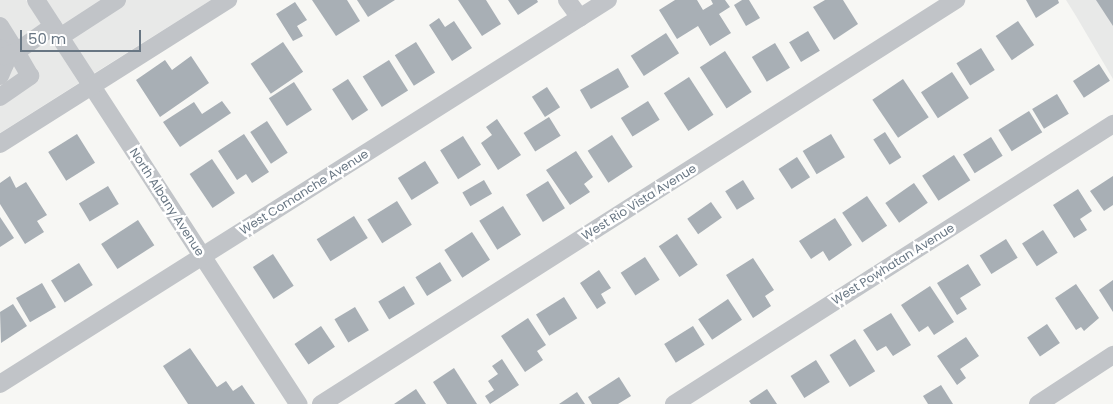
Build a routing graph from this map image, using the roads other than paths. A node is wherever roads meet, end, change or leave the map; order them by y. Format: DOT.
graph roads {
  1 [pos="36,0"];
  2 [pos="117,0"];
  3 [pos="228,0"];
  4 [pos="568,0"];
  5 [pos="608,0"];
  6 [pos="956,0"];
  7 [pos="580,18"];
  8 [pos="0,26"];
  9 [pos="56,32"];
  10 [pos="7,52"];
  11 [pos="0,76"];
  12 [pos="91,86"];
  13 [pos="0,97"];
  14 [pos="1113,124"];
  15 [pos="0,144"];
  16 [pos="202,257"];
  17 [pos="1113,355"];
  18 [pos="0,384"];
  19 [pos="298,404"];
  20 [pos="321,404"];
  21 [pos="674,404"];
  22 [pos="1038,404"];
  1 -- 9 [label="street, North Albany Avenue"];
  2 -- 9 [label="street"];
  3 -- 12 [label="street"];
  4 -- 7 [label="street"];
  5 -- 7 [label="street, West Comanche Avenue"];
  6 -- 20 [label="street, West Rio Vista Avenue"];
  7 -- 16 [label="street, West Comanche Avenue"];
  8 -- 10 [label="street"];
  9 -- 10 [label="street"];
  9 -- 12 [label="street, North Albany Avenue"];
  10 -- 11 [label="street"];
  10 -- 13 [label="street"];
  12 -- 15 [label="street"];
  12 -- 16 [label="street, North Albany Avenue"];
  14 -- 21 [label="street, West Powhatan Avenue"];
  16 -- 18 [label="street, West Comanche Avenue"];
  16 -- 19 [label="street, North Albany Avenue"];
  17 -- 22 [label="street"];
}
